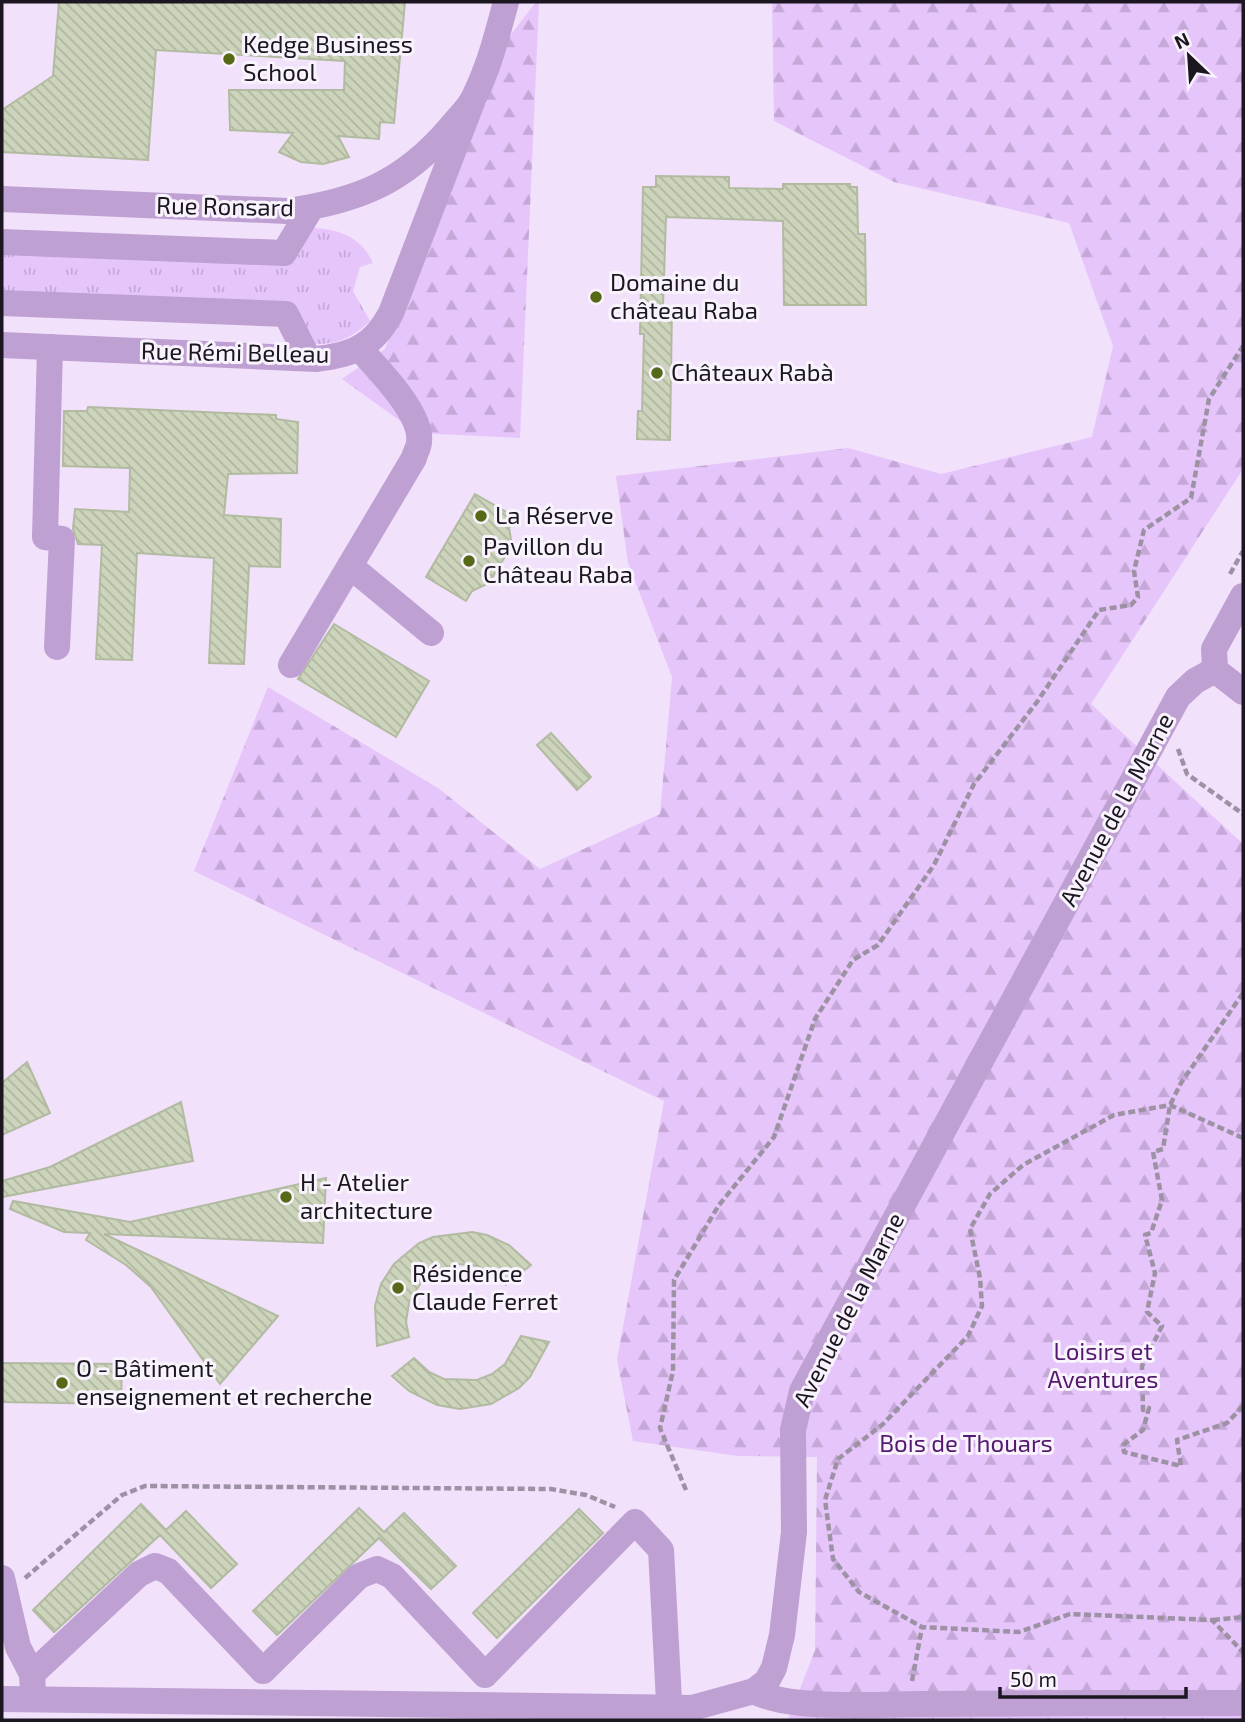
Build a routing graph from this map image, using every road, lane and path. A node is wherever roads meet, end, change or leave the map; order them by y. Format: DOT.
graph roads {
  1 [pos="506,2"];
  2 [pos="472,102"];
  3 [pos="393,180"];
  4 [pos="2,198"];
  5 [pos="311,208"];
  6 [pos="427,214"];
  7 [pos="2,242"];
  8 [pos="2,303"];
  9 [pos="2,345"];
  10 [pos="1243,346"];
  11 [pos="50,347"];
  12 [pos="359,348"];
  13 [pos="308,358"];
  14 [pos="350,566"];
  15 [pos="1243,596"];
  16 [pos="431,633"];
  17 [pos="57,648"];
  18 [pos="291,665"];
  19 [pos="1215,670"];
  20 [pos="1243,692"];
  21 [pos="1157,734"];
  22 [pos="1243,814"];
  23 [pos="1243,993"];
  24 [pos="1170,1105"];
  25 [pos="1243,1138"];
  26 [pos="1243,1406"];
  27 [pos="686,1490"];
  28 [pos="635,1522"];
  29 [pos="3,1583"];
  30 [pos="1243,1617"];
  31 [pos="1212,1620"];
  32 [pos="922,1627"];
  33 [pos="1243,1651"];
  34 [pos="264,1671"];
  35 [pos="485,1675"];
  36 [pos="33,1687"];
  37 [pos="754,1691"];
  38 [pos="2,1699"];
  39 [pos="263,1702"];
  40 [pos="1243,1703"];
  41 [pos="488,1704"];
  42 [pos="908,1704"];
  43 [pos="670,1714"];
  1 -- 2 [label="street, Rue Ronsard"];
  2 -- 3 [label="street, Rue Ronsard"];
  2 -- 6 [label="street, Rue Rémi Belleau"];
  3 -- 5 [label="street, Rue Ronsard"];
  3 -- 6 [label="street"];
  4 -- 5 [label="street, Rue Ronsard"];
  5 -- 7 [label="street"];
  6 -- 12 [label="street, Rue Rémi Belleau"];
  8 -- 13 [label="street"];
  9 -- 11 [label="street, Rue Rémi Belleau"];
  10 -- 27 [label="path"];
  11 -- 13 [label="street, Rue Rémi Belleau"];
  11 -- 17 [label="street"];
  12 -- 13 [label="street, Rue Rémi Belleau"];
  12 -- 14 [label="street"];
  14 -- 16 [label="street"];
  14 -- 18 [label="street"];
  15 -- 19 [label="street"];
  19 -- 20 [label="street"];
  19 -- 21 [label="street, Avenue de la Marne"];
  21 -- 22 [label="path"];
  21 -- 37 [label="street, Avenue de la Marne"];
  23 -- 24 [label="path"];
  24 -- 25 [label="path"];
  24 -- 26 [label="path"];
  24 -- 32 [label="path"];
  28 -- 29 [label="path"];
  28 -- 35 [label="street"];
  28 -- 43 [label="street"];
  29 -- 36 [label="street"];
  30 -- 31 [label="path"];
  31 -- 32 [label="path"];
  31 -- 33 [label="path"];
  32 -- 42 [label="path"];
  34 -- 35 [label="street"];
  34 -- 36 [label="street"];
  34 -- 39 [label="street"];
  35 -- 41 [label="street"];
  36 -- 38 [label="street"];
  36 -- 39 [label="street"];
  37 -- 42 [label="street"];
  37 -- 43 [label="street"];
  39 -- 41 [label="street"];
  40 -- 42 [label="street"];
  41 -- 43 [label="street"];
}
